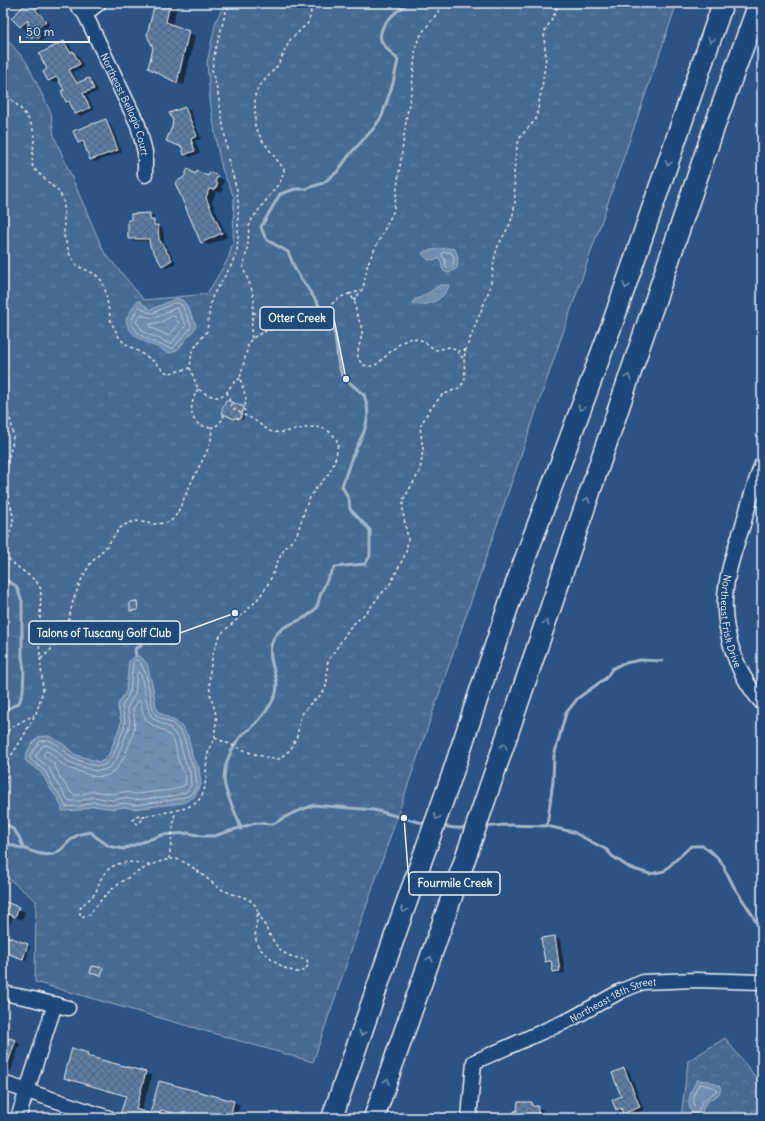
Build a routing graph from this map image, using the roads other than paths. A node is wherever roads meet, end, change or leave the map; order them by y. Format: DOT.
graph roads {
  1 [pos="75,3"];
  2 [pos="99,3"];
  3 [pos="723,3"];
  4 [pos="759,3"];
  5 [pos="85,14"];
  6 [pos="145,175"];
  7 [pos="762,464"];
  8 [pos="762,703"];
  9 [pos="762,982"];
  10 [pos="3,993"];
  11 [pos="3,1082"];
  12 [pos="28,1090"];
  13 [pos="102,1117"];
  14 [pos="18,1118"];
  15 [pos="332,1118"];
  16 [pos="374,1118"];
  17 [pos="469,1118"];
  1 -- 5 [label="street, Northeast Bellagio Court"];
  2 -- 5 [label="street"];
  3 -- 15 [label="highway, one-way"];
  16 -- 4 [label="highway, one-way"];
  5 -- 6 [label="street, Northeast Bellagio Court"];
  7 -- 8 [label="street, Northeast Frisk Drive"];
  9 -- 17 [label="street, Northeast 18th Street"];
  10 -- 12 [label="street"];
  11 -- 12 [label="street"];
  12 -- 13 [label="street"];
  12 -- 14 [label="street"];
}
